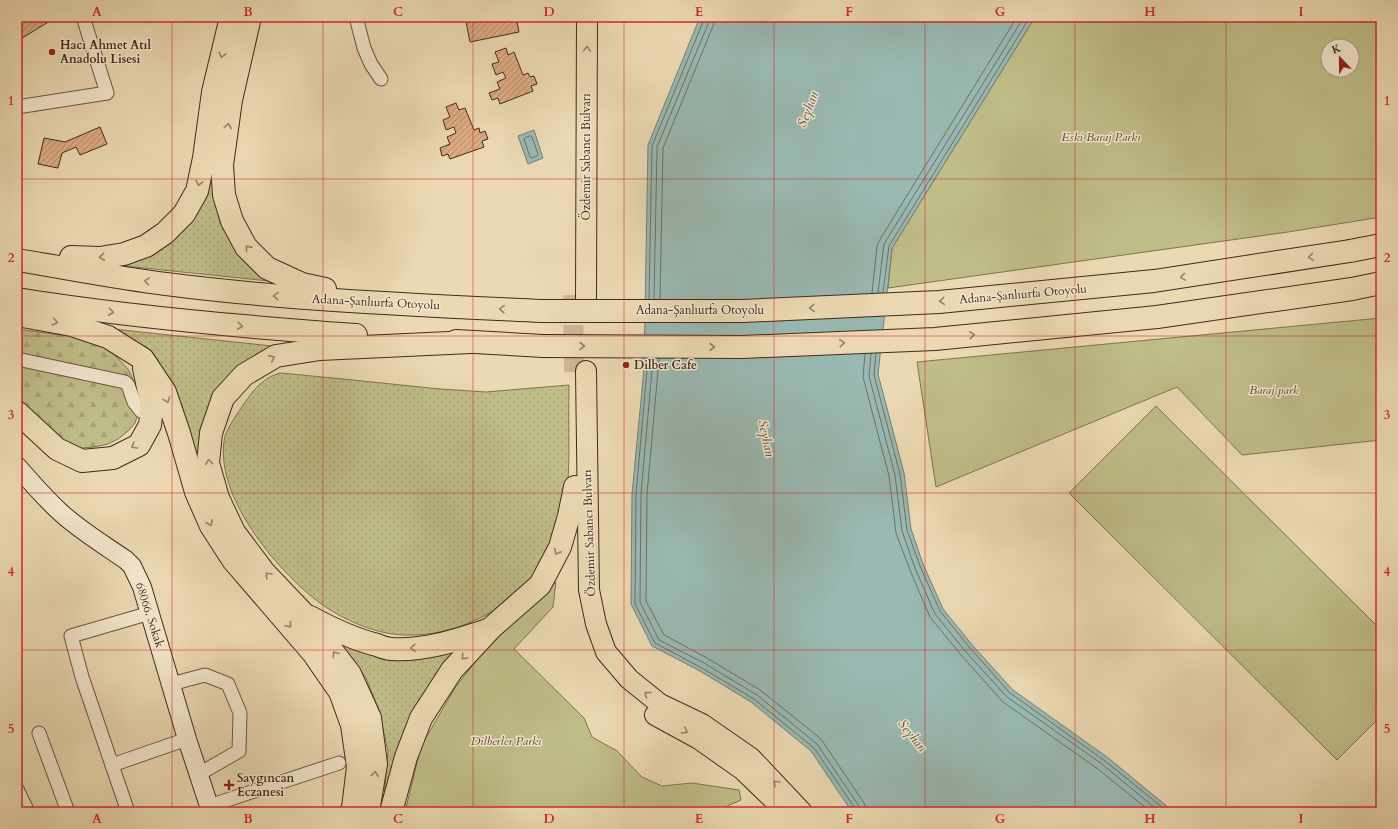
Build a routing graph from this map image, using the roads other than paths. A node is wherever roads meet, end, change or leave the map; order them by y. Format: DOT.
graph roads {
  1 [pos="83,17"];
  2 [pos="231,17"];
  3 [pos="250,17"];
  4 [pos="356,17"];
  5 [pos="574,17"];
  6 [pos="587,17"];
  7 [pos="381,79"];
  8 [pos="17,107"];
  9 [pos="1381,245"];
  10 [pos="17,254"];
  11 [pos="17,260"];
  12 [pos="1381,283"];
  13 [pos="17,299"];
  14 [pos="441,306"];
  15 [pos="17,314"];
  16 [pos="471,342"];
  17 [pos="17,359"];
  18 [pos="143,359"];
  19 [pos="17,412"];
  20 [pos="141,412"];
  21 [pos="17,466"];
  22 [pos="575,488"];
  23 [pos="150,613"];
  24 [pos="304,614"];
  25 [pos="491,628"];
  26 [pos="171,684"];
  27 [pos="39,732"];
  28 [pos="187,738"];
  29 [pos="339,763"];
  30 [pos="112,765"];
  31 [pos="198,774"];
  32 [pos="17,789"];
  33 [pos="210,809"];
  34 [pos="28,812"];
  35 [pos="68,812"];
  36 [pos="128,812"];
  37 [pos="351,812"];
  38 [pos="368,812"];
  39 [pos="391,812"];
  40 [pos="784,812"];
  41 [pos="802,812"];
  1 -- 8 [label="street"];
  2 -- 10 [label="highway, one-way"];
  14 -- 3 [label="highway, one-way"];
  4 -- 7 [label="street"];
  5 -- 6 [label="main road, Özdemir Sabancı Bulvarı, one-way"];
  9 -- 14 [label="highway, Adana-Şanlıurfa Otoyolu, one-way, bridge"];
  14 -- 11 [label="highway, Adana-Şanlıurfa Otoyolu, one-way"];
  16 -- 12 [label="highway, one-way, bridge"];
  13 -- 16 [label="highway, one-way"];
  15 -- 18 [label="highway, one-way"];
  24 -- 16 [label="highway, one-way"];
  17 -- 20 [label="street"];
  18 -- 19 [label="highway, one-way"];
  18 -- 37 [label="highway, one-way"];
  21 -- 23 [label="main road, 68066. Sokak"];
  22 -- 25 [label="highway, one-way"];
  22 -- 40 [label="main road, Özdemir Sabancı Bulvarı, one-way"];
  41 -- 22 [label="main road, Özdemir Sabancı Bulvarı, one-way"];
  23 -- 26 [label="main road, 68066. Sokak"];
  23 -- 30 [label="street"];
  25 -- 24 [label="highway, one-way"];
  38 -- 24 [label="highway, one-way"];
  25 -- 39 [label="highway, one-way"];
  26 -- 28 [label="main road, 68066. Sokak"];
  26 -- 31 [label="street"];
  27 -- 35 [label="street"];
  28 -- 30 [label="street"];
  28 -- 31 [label="main road, 68066. Sokak"];
  29 -- 33 [label="street"];
  30 -- 36 [label="street"];
  31 -- 33 [label="main road, 68066. Sokak"];
  32 -- 34 [label="street"];
}
